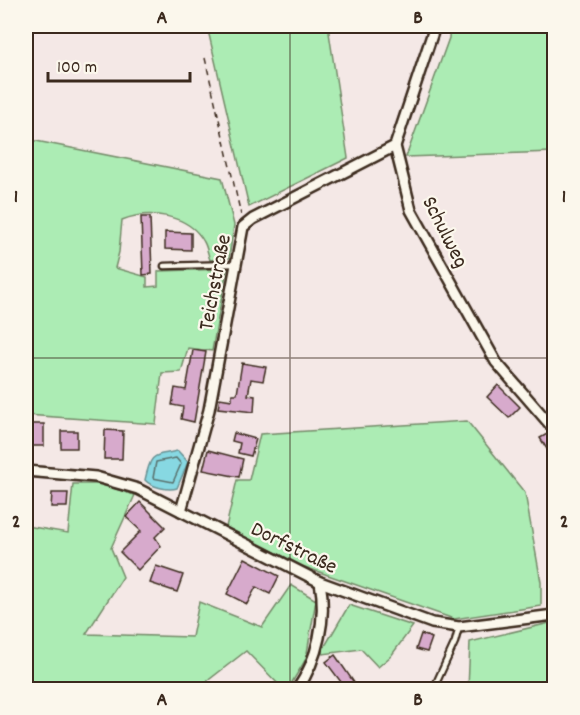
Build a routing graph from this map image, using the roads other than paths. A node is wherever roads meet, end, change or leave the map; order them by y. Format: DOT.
graph roads {
  1 [pos="435,26"];
  2 [pos="395,146"];
  3 [pos="235,264"];
  4 [pos="164,266"];
  5 [pos="555,429"];
  6 [pos="26,471"];
  7 [pos="181,511"];
  8 [pos="320,582"];
  9 [pos="342,590"];
  10 [pos="324,603"];
  11 [pos="555,615"];
  12 [pos="459,627"];
  13 [pos="297,690"];
  14 [pos="432,690"];
  1 -- 2 [label="street"];
  2 -- 3 [label="street, Teichstraße"];
  2 -- 5 [label="street, Schulweg"];
  3 -- 4 [label="lane"];
  3 -- 7 [label="street, Teichstraße"];
  6 -- 7 [label="street, Dorfstraße"];
  7 -- 8 [label="street, Dorfstraße"];
  8 -- 9 [label="street, Dorfstraße"];
  8 -- 10 [label="street"];
  9 -- 10 [label="street"];
  9 -- 12 [label="street, Dorfstraße"];
  10 -- 13 [label="street"];
  11 -- 12 [label="street, Dorfstraße"];
  12 -- 14 [label="lane"];
}
